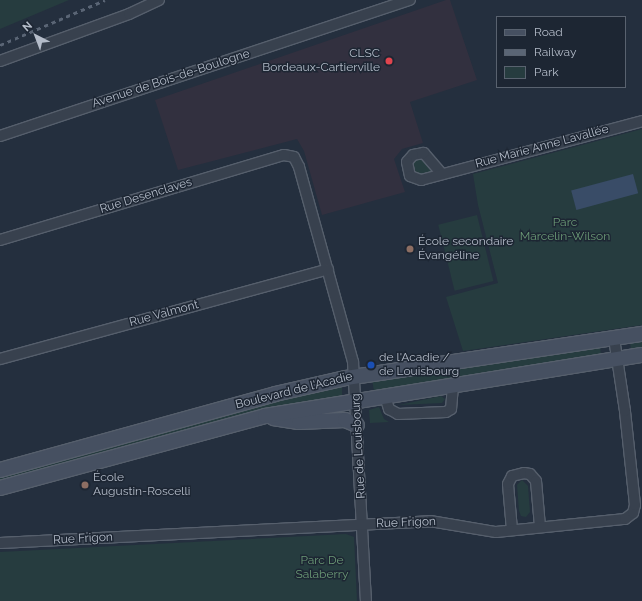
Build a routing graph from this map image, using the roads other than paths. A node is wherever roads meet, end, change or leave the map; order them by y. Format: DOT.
graph roads {
  1 [pos="159,0"];
  2 [pos="410,0"];
  3 [pos="0,61"];
  4 [pos="642,121"];
  5 [pos="0,136"];
  6 [pos="293,156"];
  7 [pos="442,174"];
  8 [pos="0,240"];
  9 [pos="328,269"];
  10 [pos="642,334"];
  11 [pos="614,338"];
  12 [pos="642,355"];
  13 [pos="0,359"];
  14 [pos="617,359"];
  15 [pos="355,376"];
  16 [pos="453,385"];
  17 [pos="385,396"];
  18 [pos="357,400"];
  19 [pos="265,416"];
  20 [pos="358,425"];
  21 [pos="0,470"];
  22 [pos="0,488"];
  23 [pos="362,525"];
  24 [pos="540,527"];
  25 [pos="512,530"];
  26 [pos="0,542"];
  27 [pos="366,601"];
  1 -- 3 [label="street"];
  2 -- 5 [label="street, Avenue de Bois-de-Boulogne"];
  4 -- 7 [label="street, Rue Marie Anne Lavallée"];
  6 -- 8 [label="street, Rue Desenclaves"];
  6 -- 9 [label="street, Rue de Louisbourg"];
  9 -- 13 [label="street, Rue Valmont"];
  9 -- 15 [label="street, Rue de Louisbourg"];
  10 -- 11 [label="main road, Boulevard de l'Acadie"];
  11 -- 14 [label="street, Rue Frigon"];
  11 -- 15 [label="main road, Boulevard de l'Acadie"];
  12 -- 14 [label="main road, Boulevard de l'Acadie"];
  14 -- 16 [label="main road, Boulevard de l'Acadie"];
  14 -- 24 [label="street, Rue Frigon"];
  15 -- 18 [label="street, Rue de Louisbourg"];
  15 -- 21 [label="main road, Boulevard de l'Acadie"];
  16 -- 17 [label="main road, Boulevard de l'Acadie"];
  16 -- 17 [label="street"];
  17 -- 18 [label="main road, Boulevard de l'Acadie"];
  18 -- 19 [label="main road, Boulevard de l'Acadie"];
  18 -- 20 [label="street, Rue de Louisbourg"];
  19 -- 20 [label="main road"];
  19 -- 22 [label="main road, Boulevard de l'Acadie"];
  20 -- 23 [label="street, Rue de Louisbourg"];
  23 -- 25 [label="street, Rue Frigon"];
  23 -- 26 [label="street, Rue Frigon"];
  23 -- 27 [label="street, Rue de Louisbourg"];
  24 -- 25 [label="street, Rue Frigon"];
  24 -- 25 [label="street"];
}
